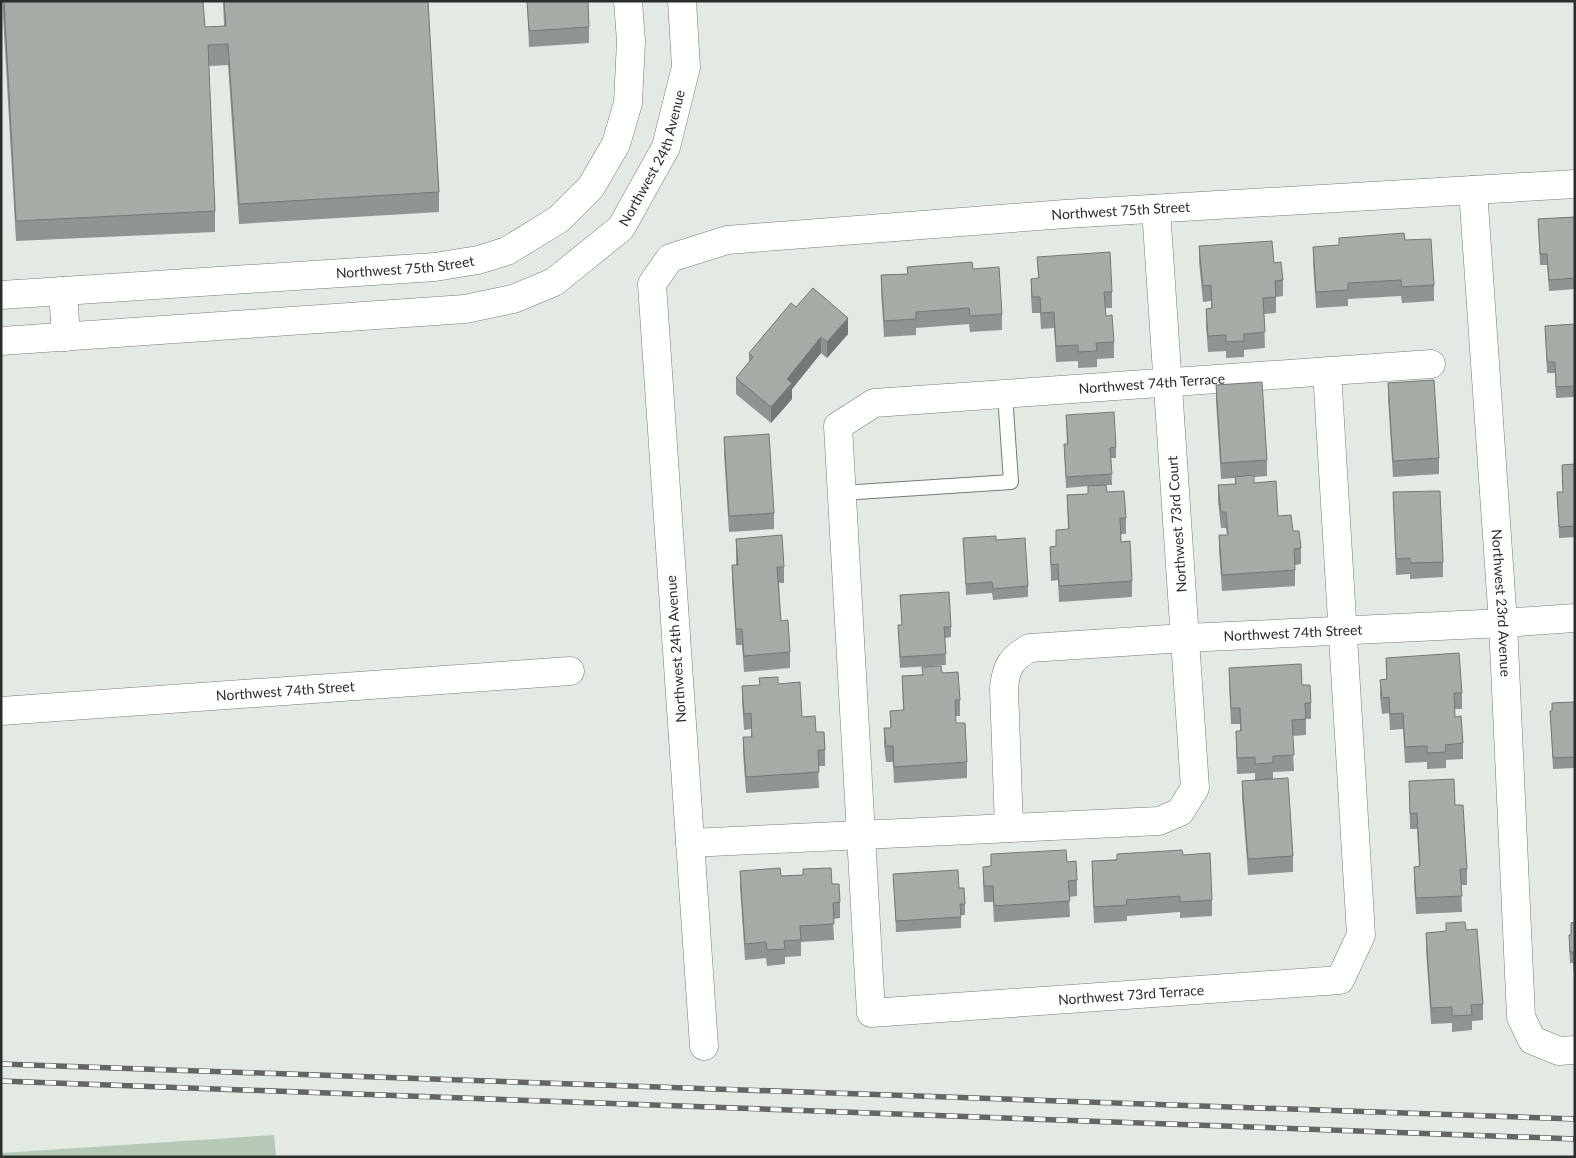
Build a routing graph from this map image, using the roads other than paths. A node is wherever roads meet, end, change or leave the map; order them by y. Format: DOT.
graph roads {
  1 [pos="628,1"];
  2 [pos="682,1"];
  3 [pos="1575,184"];
  4 [pos="1473,190"];
  5 [pos="1156,209"];
  6 [pos="670,258"];
  7 [pos="276,278"];
  8 [pos="63,292"];
  9 [pos="1,295"];
  10 [pos="278,322"];
  11 [pos="66,337"];
  12 [pos="1,341"];
  13 [pos="1431,364"];
  14 [pos="1327,371"];
  15 [pos="1168,382"];
  16 [pos="1005,394"];
  17 [pos="842,493"];
  18 [pos="1575,618"];
  19 [pos="1503,624"];
  20 [pos="1342,631"];
  21 [pos="1185,638"];
  22 [pos="570,671"];
  23 [pos="1,711"];
  24 [pos="1009,828"];
  25 [pos="861,835"];
  26 [pos="690,844"];
  27 [pos="704,1046"];
  28 [pos="1575,1050"];
  1 -- 7 [label="street, Northwest 75th Street"];
  2 -- 10 [label="street, Northwest 24th Avenue"];
  3 -- 4 [label="street, Northwest 75th Street"];
  4 -- 5 [label="street, Northwest 75th Street"];
  4 -- 19 [label="street, Northwest 23rd Avenue"];
  5 -- 6 [label="street, Northwest 75th Street"];
  5 -- 15 [label="street, Northwest 73rd Court"];
  6 -- 26 [label="street, Northwest 24th Avenue"];
  7 -- 8 [label="street, Northwest 75th Street"];
  7 -- 10 [label="street"];
  8 -- 9 [label="street, Northwest 75th Street"];
  8 -- 11 [label="street"];
  10 -- 11 [label="street"];
  11 -- 12 [label="street"];
  13 -- 14 [label="street, Northwest 74th Terrace"];
  14 -- 15 [label="street, Northwest 74th Terrace"];
  14 -- 20 [label="street"];
  15 -- 16 [label="street, Northwest 74th Terrace"];
  15 -- 21 [label="street, Northwest 73rd Court"];
  16 -- 17 [label="street, Northwest 74th Terrace"];
  16 -- 17 [label="lane"];
  17 -- 25 [label="street"];
  18 -- 19 [label="street, Northwest 74th Street"];
  19 -- 20 [label="street, Northwest 74th Street"];
  19 -- 28 [label="street, Northwest 23rd Avenue"];
  20 -- 21 [label="street, Northwest 74th Street"];
  20 -- 25 [label="street, Northwest 73rd Terrace"];
  21 -- 24 [label="street, Northwest 74th Street"];
  21 -- 24 [label="street, Northwest 73rd Court"];
  22 -- 23 [label="street, Northwest 74th Street"];
  24 -- 25 [label="street"];
  25 -- 26 [label="street"];
  26 -- 27 [label="street, Northwest 24th Avenue"];
}
